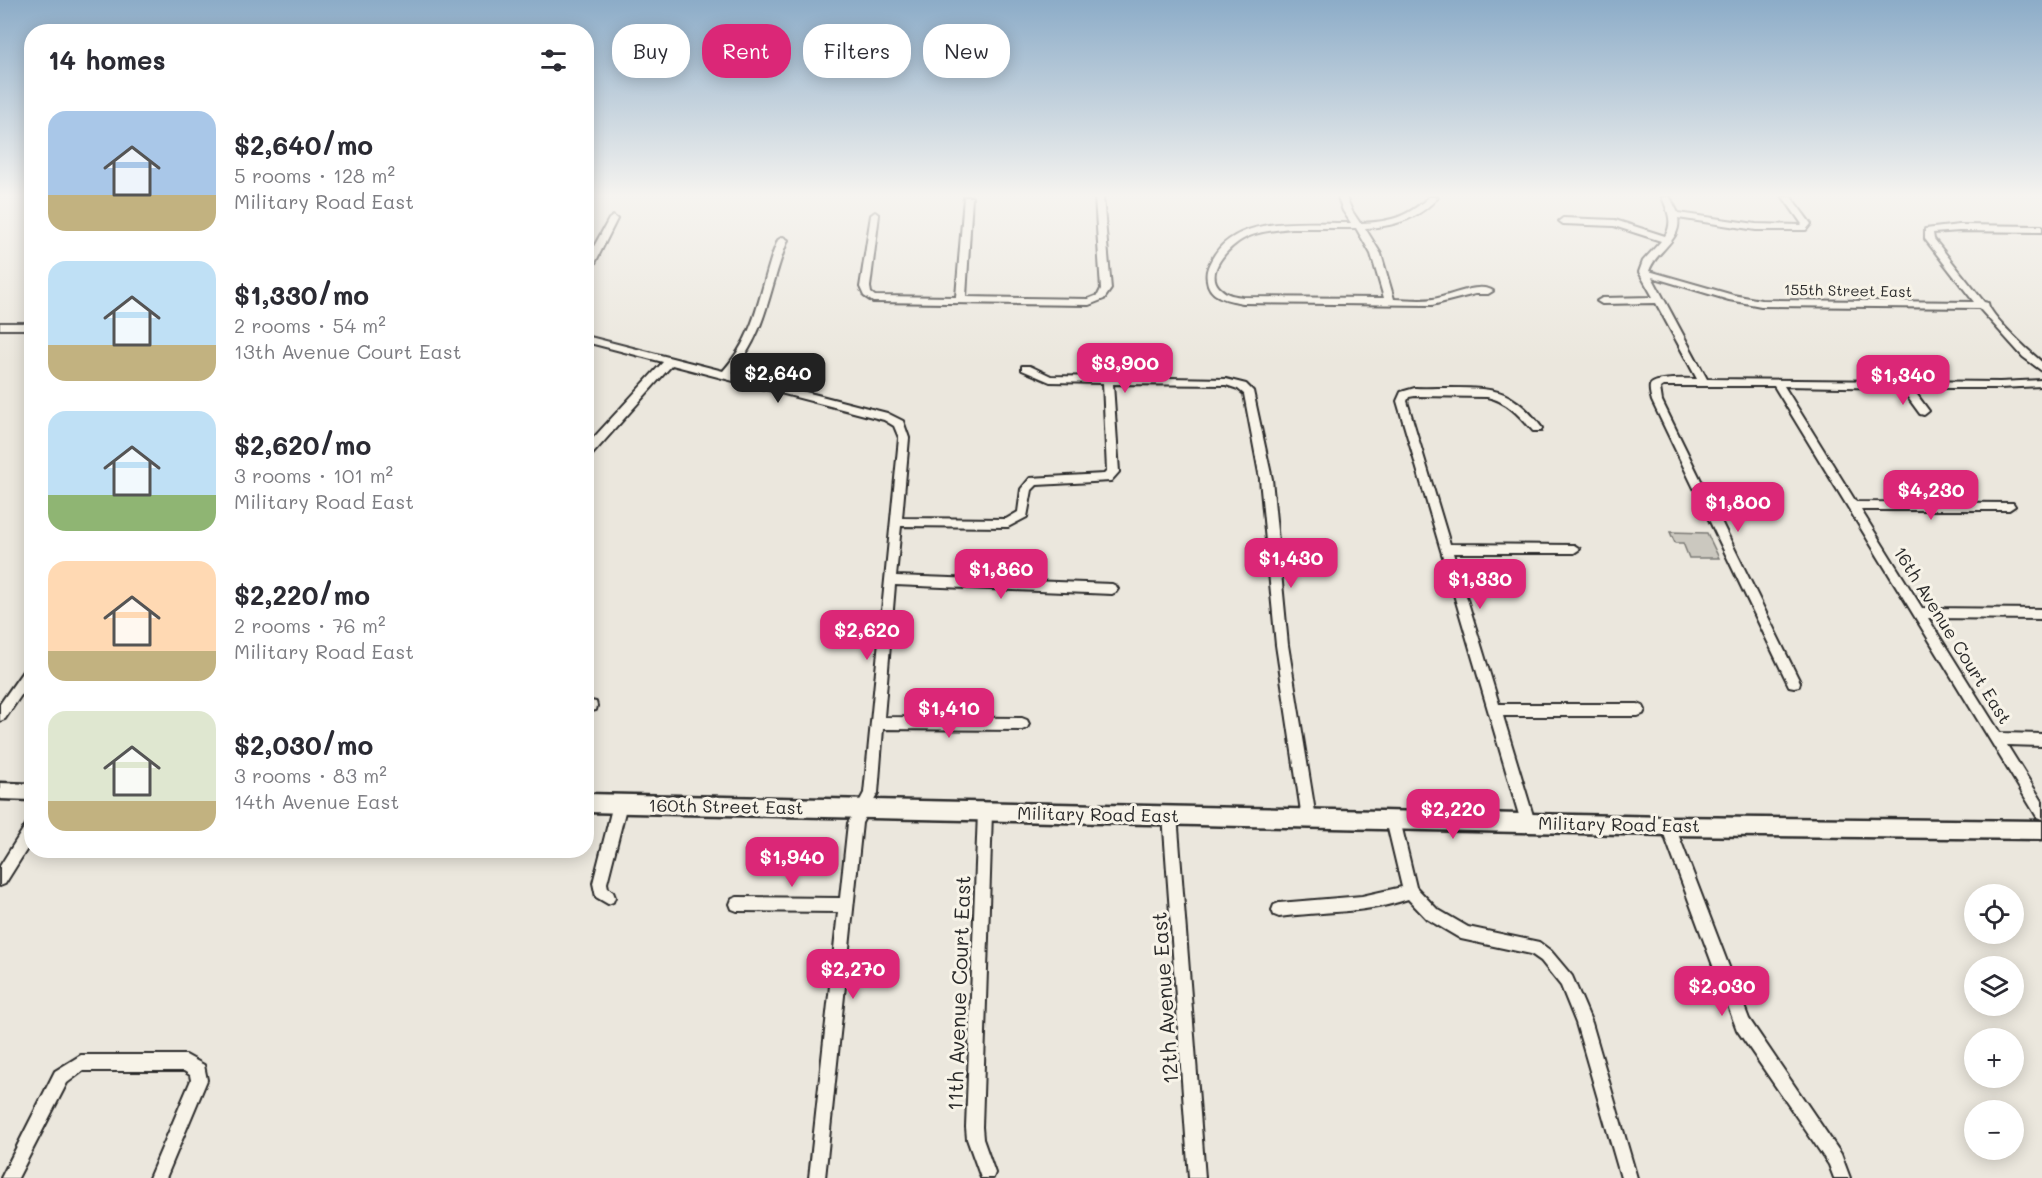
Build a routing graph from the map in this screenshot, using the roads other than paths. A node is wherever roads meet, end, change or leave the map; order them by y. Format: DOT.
graph roads {
  1 [pos="778,252"];
  2 [pos="870,252"];
  3 [pos="964,252"];
  4 [pos="1103,252"];
  5 [pos="1222,252"];
  6 [pos="1375,252"];
  7 [pos="1657,252"];
  8 [pos="1941,252"];
  9 [pos="1644,273"];
  10 [pos="1488,291"];
  11 [pos="961,300"];
  12 [pos="1659,300"];
  13 [pos="1602,301"];
  14 [pos="1390,302"];
  15 [pos="1984,305"];
  16 [pos="0,326"];
  17 [pos="24,326"];
  18 [pos="594,341"];
  19 [pos="669,362"];
  20 [pos="1026,368"];
  21 [pos="2042,368"];
  22 [pos="724,376"];
  23 [pos="1108,380"];
  24 [pos="1704,382"];
  25 [pos="1777,383"];
  26 [pos="2042,383"];
  27 [pos="1904,384"];
  28 [pos="1924,411"];
  29 [pos="1537,428"];
  30 [pos="594,445"];
  31 [pos="1853,506"];
  32 [pos="2009,506"];
  33 [pos="896,522"];
  34 [pos="1446,548"];
  35 [pos="1574,549"];
  36 [pos="890,580"];
  37 [pos="1112,589"];
  38 [pos="1917,613"];
  39 [pos="2042,614"];
  40 [pos="24,680"];
  41 [pos="1794,682"];
  42 [pos="1494,710"];
  43 [pos="1638,710"];
  44 [pos="0,715"];
  45 [pos="877,723"];
  46 [pos="1022,724"];
  47 [pos="1996,739"];
  48 [pos="2042,740"];
  49 [pos="0,791"];
  50 [pos="24,792"];
  51 [pos="594,803"];
  52 [pos="620,804"];
  53 [pos="866,809"];
  54 [pos="985,812"];
  55 [pos="2042,813"];
  56 [pos="1170,815"];
  57 [pos="1309,818"];
  58 [pos="1393,820"];
  59 [pos="1528,822"];
  60 [pos="1668,826"];
  61 [pos="2042,830"];
  62 [pos="24,841"];
  63 [pos="0,879"];
  64 [pos="1410,891"];
  65 [pos="608,897"];
  66 [pos="736,904"];
  67 [pos="847,905"];
  68 [pos="1279,910"];
  69 [pos="987,1173"];
  70 [pos="9,1178"];
  71 [pos="157,1178"];
  72 [pos="817,1178"];
  73 [pos="1197,1178"];
  74 [pos="1629,1178"];
  75 [pos="1842,1178"];
  1 -- 22 [label="street"];
  2 -- 11 [label="street"];
  3 -- 11 [label="street"];
  4 -- 11 [label="street"];
  5 -- 14 [label="street"];
  6 -- 14 [label="street"];
  7 -- 9 [label="street"];
  8 -- 15 [label="street"];
  9 -- 12 [label="street"];
  9 -- 15 [label="street, 155th Street East"];
  10 -- 14 [label="street"];
  12 -- 13 [label="street"];
  12 -- 24 [label="street"];
  15 -- 21 [label="street"];
  16 -- 17 [label="street"];
  18 -- 19 [label="street"];
  19 -- 22 [label="street"];
  19 -- 30 [label="street"];
  20 -- 23 [label="street"];
  22 -- 33 [label="street"];
  23 -- 33 [label="street"];
  23 -- 57 [label="street"];
  24 -- 25 [label="street"];
  24 -- 41 [label="street"];
  25 -- 27 [label="street"];
  25 -- 31 [label="street, 16th Avenue Court East"];
  26 -- 27 [label="street"];
  27 -- 28 [label="street"];
  29 -- 34 [label="street"];
  31 -- 32 [label="street"];
  31 -- 38 [label="street, 16th Avenue Court East"];
  33 -- 36 [label="street"];
  34 -- 35 [label="street"];
  34 -- 42 [label="street"];
  36 -- 37 [label="street"];
  36 -- 45 [label="street"];
  38 -- 39 [label="street"];
  38 -- 47 [label="street, 16th Avenue Court East"];
  40 -- 44 [label="street"];
  42 -- 43 [label="street"];
  42 -- 59 [label="street"];
  45 -- 46 [label="street"];
  45 -- 53 [label="street"];
  47 -- 48 [label="street"];
  47 -- 55 [label="street, 16th Avenue Court East"];
  49 -- 50 [label="street"];
  51 -- 52 [label="street, 160th Street East"];
  52 -- 53 [label="street, 160th Street East"];
  52 -- 65 [label="street"];
  53 -- 54 [label="street, Military Road East"];
  53 -- 67 [label="street"];
  54 -- 56 [label="street, Military Road East"];
  54 -- 69 [label="street, 11th Avenue Court East"];
  56 -- 57 [label="street, Military Road East"];
  56 -- 73 [label="street, 12th Avenue East"];
  57 -- 58 [label="street, Military Road East"];
  58 -- 59 [label="street, Military Road East"];
  58 -- 64 [label="street"];
  59 -- 60 [label="street, Military Road East"];
  60 -- 61 [label="street, Military Road East"];
  60 -- 75 [label="street"];
  62 -- 63 [label="street"];
  64 -- 68 [label="street"];
  64 -- 74 [label="street"];
  66 -- 67 [label="street"];
  67 -- 72 [label="street"];
  70 -- 71 [label="street"];
}
